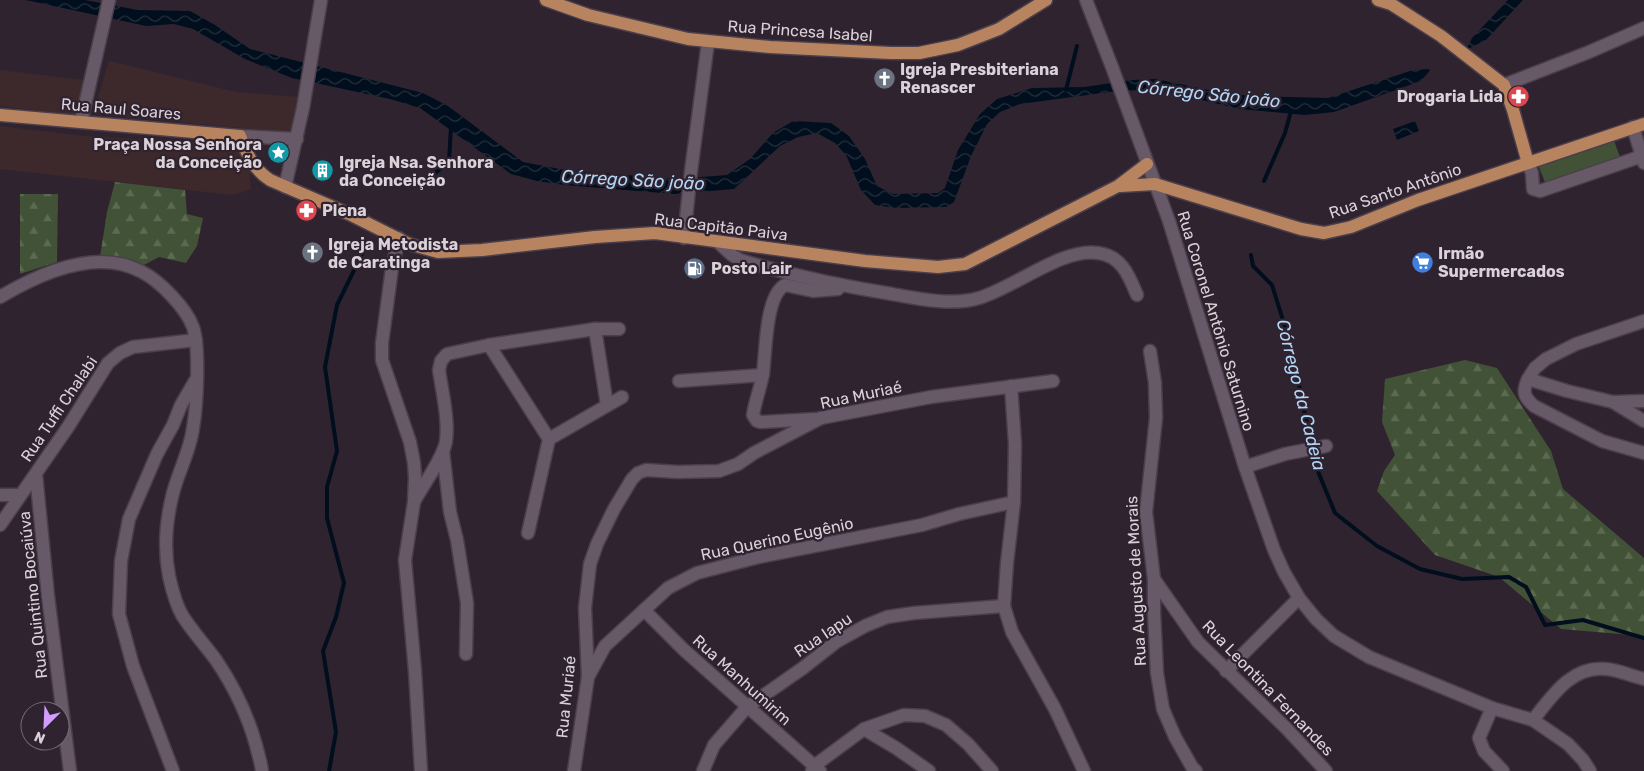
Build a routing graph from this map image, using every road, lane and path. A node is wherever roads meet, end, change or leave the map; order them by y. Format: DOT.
graph roads {
  1 [pos="109,0"];
  2 [pos="321,0"];
  3 [pos="546,0"];
  4 [pos="1046,0"];
  5 [pos="1086,0"];
  6 [pos="1378,0"];
  7 [pos="1394,2"];
  8 [pos="1644,28"];
  9 [pos="708,42"];
  10 [pos="1504,85"];
  11 [pos="0,115"];
  12 [pos="81,122"];
  13 [pos="1638,125"];
  14 [pos="240,136"];
  15 [pos="297,140"];
  16 [pos="1643,160"];
  17 [pos="1528,163"];
  18 [pos="1147,164"];
  19 [pos="1155,184"];
  20 [pos="1118,186"];
  21 [pos="285,187"];
  22 [pos="399,238"];
  23 [pos="684,238"];
  24 [pos="719,243"];
  25 [pos="853,288"];
  26 [pos="1137,295"];
  27 [pos="0,297"];
  28 [pos="1644,321"];
  29 [pos="595,329"];
  30 [pos="619,329"];
  31 [pos="196,340"];
  32 [pos="490,345"];
  33 [pos="1150,351"];
  34 [pos="763,375"];
  35 [pos="196,379"];
  36 [pos="1528,379"];
  37 [pos="679,381"];
  38 [pos="1053,381"];
  39 [pos="1010,386"];
  40 [pos="622,397"];
  41 [pos="1644,401"];
  42 [pos="1613,402"];
  43 [pos="607,405"];
  44 [pos="821,418"];
  45 [pos="1644,421"];
  46 [pos="549,438"];
  47 [pos="1322,447"];
  48 [pos="443,451"];
  49 [pos="1644,453"];
  50 [pos="1245,468"];
  51 [pos="36,474"];
  52 [pos="20,494"];
  53 [pos="0,495"];
  54 [pos="414,502"];
  55 [pos="1014,502"];
  56 [pos="0,525"];
  57 [pos="528,534"];
  58 [pos="1154,579"];
  59 [pos="1299,598"];
  60 [pos="1004,606"];
  61 [pos="644,610"];
  62 [pos="466,654"];
  63 [pos="1226,671"];
  64 [pos="588,678"];
  65 [pos="1644,679"];
  66 [pos="747,707"];
  67 [pos="1492,708"];
  68 [pos="1532,720"];
  69 [pos="864,729"];
  70 [pos="815,769"];
  71 [pos="70,771"];
  72 [pos="173,771"];
  73 [pos="262,771"];
  74 [pos="421,771"];
  75 [pos="574,771"];
  76 [pos="703,771"];
  77 [pos="929,771"];
  78 [pos="992,771"];
  79 [pos="1084,771"];
  80 [pos="1196,771"];
  81 [pos="1326,771"];
  82 [pos="1503,771"];
  83 [pos="1590,771"];
  1 -- 12 [label="street"];
  2 -- 15 [label="street"];
  3 -- 9 [label="main road, Rua Princesa Isabel"];
  4 -- 9 [label="main road, Rua Princesa Isabel"];
  5 -- 18 [label="street, Rua Coronel Antônio Saturnino"];
  6 -- 7 [label="main road"];
  7 -- 10 [label="main road"];
  8 -- 10 [label="street"];
  9 -- 23 [label="street"];
  10 -- 17 [label="main road"];
  11 -- 12 [label="main road, Rua Raul Soares"];
  12 -- 14 [label="main road, Rua Raul Soares"];
  13 -- 16 [label="street"];
  13 -- 17 [label="main road, Rua Santo Antônio"];
  14 -- 15 [label="street"];
  14 -- 21 [label="main road"];
  15 -- 21 [label="street"];
  16 -- 17 [label="street"];
  17 -- 19 [label="main road, Rua Santo Antônio"];
  18 -- 19 [label="street, Rua Coronel Antônio Saturnino"];
  18 -- 20 [label="main road"];
  19 -- 20 [label="main road"];
  19 -- 50 [label="street, Rua Coronel Antônio Saturnino"];
  20 -- 24 [label="main road, Rua Capitão Paiva"];
  21 -- 22 [label="main road, Rua Capitão Paiva"];
  22 -- 23 [label="main road, Rua Capitão Paiva"];
  22 -- 54 [label="street"];
  23 -- 24 [label="main road, Rua Capitão Paiva"];
  24 -- 25 [label="street"];
  25 -- 26 [label="street"];
  25 -- 34 [label="street"];
  27 -- 31 [label="street"];
  28 -- 36 [label="street"];
  29 -- 30 [label="street"];
  29 -- 32 [label="street"];
  29 -- 43 [label="street"];
  31 -- 35 [label="street"];
  31 -- 51 [label="street, Rua Tuffi Chalabi"];
  32 -- 46 [label="street"];
  32 -- 48 [label="street"];
  33 -- 58 [label="street, Rua Augusto de Morais"];
  34 -- 37 [label="street"];
  34 -- 44 [label="street"];
  35 -- 72 [label="street"];
  35 -- 73 [label="street"];
  36 -- 42 [label="street"];
  36 -- 49 [label="street"];
  38 -- 39 [label="street, Rua Muriaé"];
  39 -- 44 [label="street, Rua Muriaé"];
  39 -- 55 [label="street"];
  40 -- 43 [label="street"];
  41 -- 42 [label="street"];
  42 -- 45 [label="street"];
  43 -- 46 [label="street"];
  44 -- 64 [label="street, Rua Muriaé"];
  46 -- 57 [label="street"];
  47 -- 50 [label="street"];
  48 -- 54 [label="street"];
  48 -- 62 [label="street"];
  50 -- 59 [label="street, Rua Coronel Antônio Saturnino"];
  51 -- 52 [label="street, Rua Tuffi Chalabi"];
  51 -- 71 [label="street, Rua Quintino Bocaiúva"];
  52 -- 53 [label="street"];
  52 -- 56 [label="street, Rua Tuffi Chalabi"];
  54 -- 74 [label="street"];
  55 -- 60 [label="street"];
  55 -- 61 [label="street, Rua Querino Eugênio"];
  58 -- 63 [label="street, Rua Leontina Fernandes"];
  58 -- 80 [label="street, Rua Augusto de Morais"];
  59 -- 63 [label="street"];
  59 -- 67 [label="street, Rua Coronel Antônio Saturnino"];
  60 -- 66 [label="street, Rua Iapu"];
  60 -- 79 [label="street"];
  61 -- 64 [label="street, Rua Querino Eugênio"];
  61 -- 66 [label="street, Rua Manhumirim"];
  63 -- 81 [label="street, Rua Leontina Fernandes"];
  64 -- 75 [label="street, Rua Muriaé"];
  65 -- 68 [label="street"];
  66 -- 70 [label="street, Rua Manhumirim"];
  66 -- 76 [label="street, Rua Iapu"];
  67 -- 68 [label="street, Rua Coronel Antônio Saturnino"];
  67 -- 82 [label="street"];
  68 -- 83 [label="street, Rua Coronel Antônio Saturnino"];
  69 -- 70 [label="street"];
  69 -- 77 [label="street"];
  69 -- 78 [label="street"];
}
